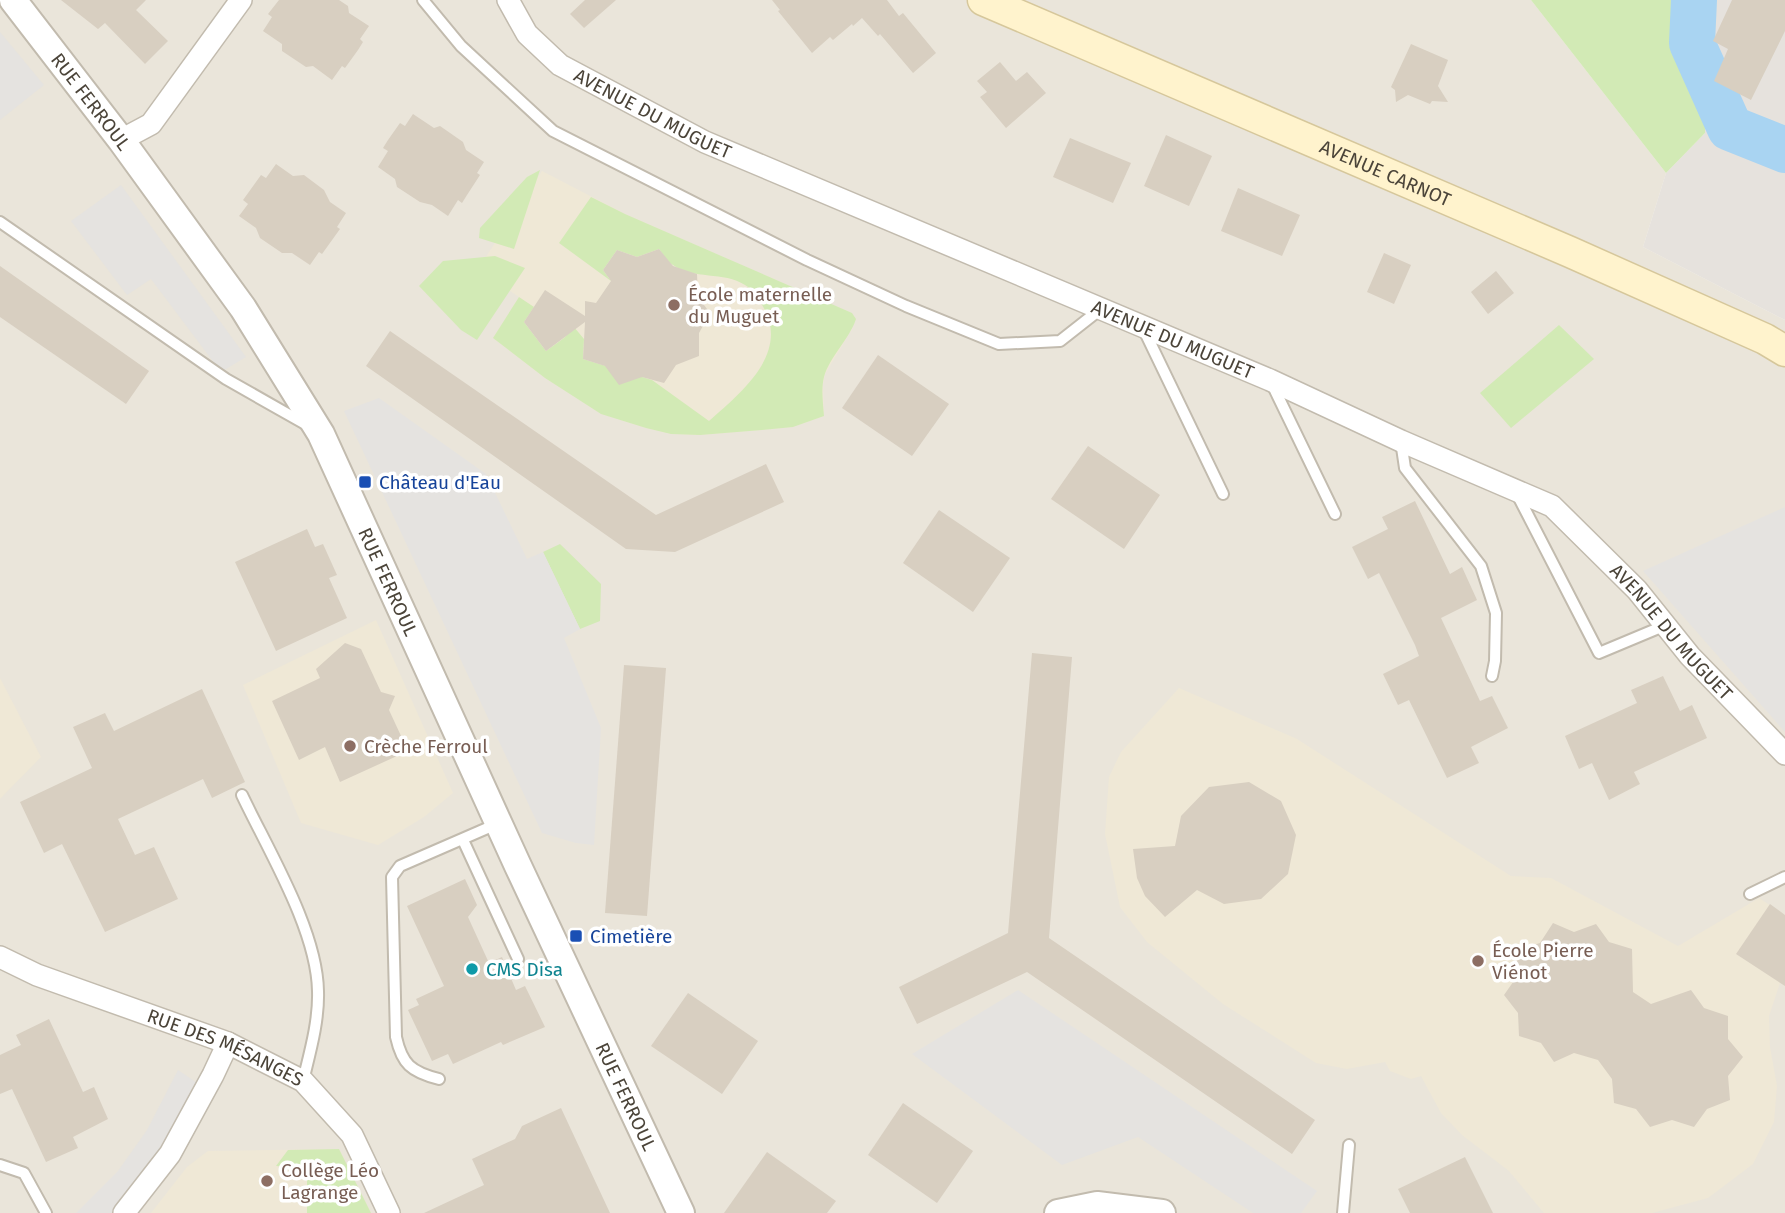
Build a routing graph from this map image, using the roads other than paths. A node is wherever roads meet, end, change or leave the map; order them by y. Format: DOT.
graph roads {
  1 [pos="13,0"];
  2 [pos="241,0"];
  3 [pos="424,0"];
  4 [pos="508,0"];
  5 [pos="983,0"];
  6 [pos="121,139"];
  7 [pos="0,222"];
  8 [pos="1102,308"];
  9 [pos="1142,326"];
  10 [pos="1785,351"];
  11 [pos="1270,380"];
  12 [pos="321,434"];
  13 [pos="1401,441"];
  14 [pos="1514,489"];
  15 [pos="1223,494"];
  16 [pos="1335,514"];
  17 [pos="1666,625"];
  18 [pos="1492,676"];
  19 [pos="1785,754"];
  20 [pos="242,795"];
  21 [pos="499,823"];
  22 [pos="463,839"];
  23 [pos="1785,877"];
  24 [pos="1750,894"];
  25 [pos="0,957"];
  26 [pos="518,958"];
  27 [pos="228,1043"];
  28 [pos="439,1079"];
  29 [pos="303,1082"];
  30 [pos="1349,1146"];
  31 [pos="0,1165"];
  32 [pos="46,1213"];
  33 [pos="124,1213"];
  34 [pos="389,1213"];
  35 [pos="681,1213"];
  36 [pos="1058,1213"];
  37 [pos="1162,1213"];
  38 [pos="1343,1213"];
  1 -- 6 [label="street, RUE FERROUL"];
  2 -- 6 [label="street"];
  3 -- 8 [label="lane"];
  4 -- 8 [label="street, AVENUE DU MUGUET"];
  5 -- 10 [label="main road, AVENUE CARNOT"];
  6 -- 12 [label="street, RUE FERROUL"];
  7 -- 12 [label="lane"];
  8 -- 9 [label="street, AVENUE DU MUGUET"];
  9 -- 11 [label="street, AVENUE DU MUGUET"];
  9 -- 15 [label="lane"];
  11 -- 13 [label="street, AVENUE DU MUGUET"];
  11 -- 16 [label="lane"];
  12 -- 21 [label="street, RUE FERROUL"];
  13 -- 14 [label="street, AVENUE DU MUGUET"];
  13 -- 18 [label="lane"];
  14 -- 17 [label="street, AVENUE DU MUGUET"];
  14 -- 17 [label="lane"];
  17 -- 19 [label="street, AVENUE DU MUGUET"];
  20 -- 29 [label="lane"];
  21 -- 22 [label="lane"];
  21 -- 35 [label="street, RUE FERROUL"];
  22 -- 26 [label="lane"];
  22 -- 28 [label="lane"];
  23 -- 24 [label="lane"];
  25 -- 27 [label="street, RUE DES MÉSANGES"];
  27 -- 29 [label="street, RUE DES MÉSANGES"];
  27 -- 33 [label="street"];
  29 -- 34 [label="street, RUE DES MÉSANGES"];
  30 -- 38 [label="lane"];
  31 -- 32 [label="lane"];
  36 -- 37 [label="street"];
}
